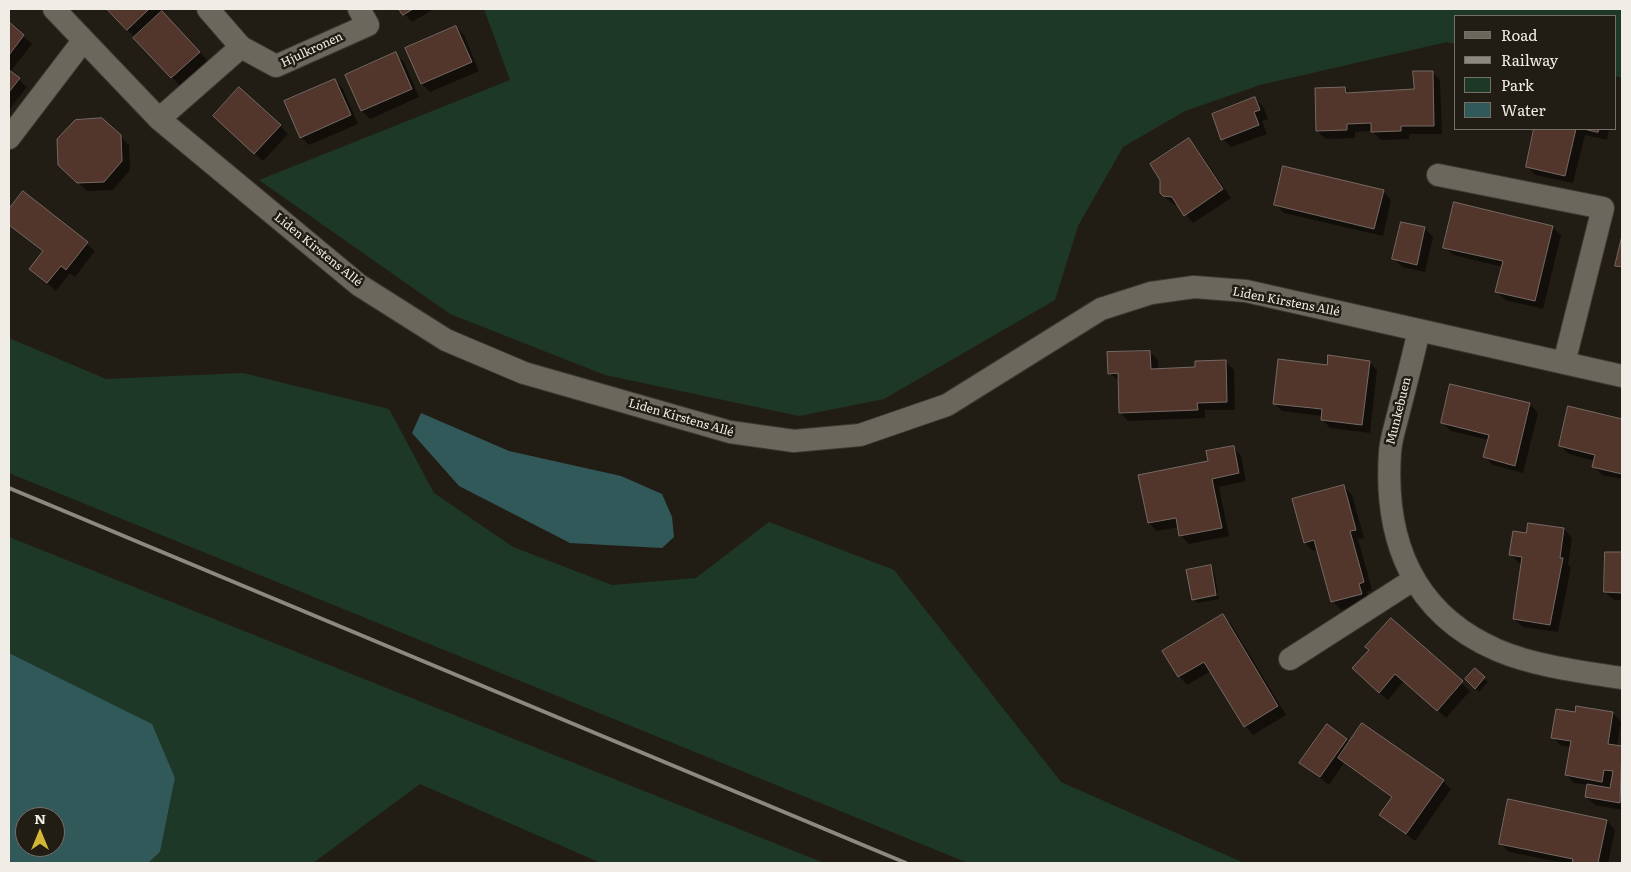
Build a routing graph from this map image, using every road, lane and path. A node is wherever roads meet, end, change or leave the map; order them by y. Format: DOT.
graph roads {
  1 [pos="54,9"];
  2 [pos="208,9"];
  3 [pos="359,9"];
  4 [pos="83,41"];
  5 [pos="241,47"];
  6 [pos="159,119"];
  7 [pos="9,138"];
  8 [pos="1438,175"];
  9 [pos="1419,330"];
  10 [pos="1564,363"];
  11 [pos="1622,376"];
  12 [pos="1413,580"];
  13 [pos="1290,659"];
  14 [pos="1622,678"];
  1 -- 4 [label="street, Liden Kirstens Allé"];
  2 -- 5 [label="street, Hjulkronen"];
  3 -- 5 [label="street, Hjulkronen"];
  4 -- 6 [label="street, Liden Kirstens Allé"];
  4 -- 7 [label="street"];
  5 -- 6 [label="street"];
  6 -- 9 [label="street, Liden Kirstens Allé"];
  8 -- 10 [label="street"];
  9 -- 10 [label="street, Liden Kirstens Allé"];
  9 -- 12 [label="street, Munkebuen"];
  10 -- 11 [label="street, Liden Kirstens Allé"];
  12 -- 13 [label="street"];
  12 -- 14 [label="street, Munkebuen"];
}
